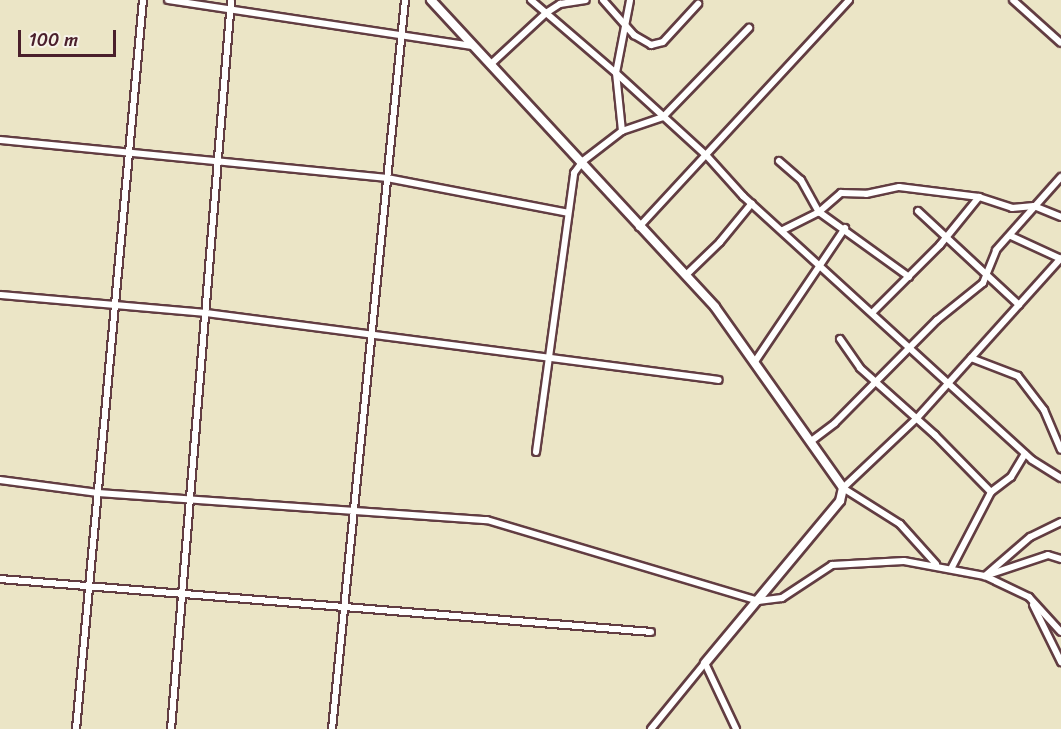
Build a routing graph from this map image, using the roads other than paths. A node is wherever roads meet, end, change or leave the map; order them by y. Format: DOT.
graph roads {
  1 [pos="143,0"];
  2 [pos="168,0"];
  3 [pos="231,0"];
  4 [pos="405,0"];
  5 [pos="431,0"];
  6 [pos="531,0"];
  7 [pos="586,0"];
  8 [pos="603,0"];
  9 [pos="630,0"];
  10 [pos="849,0"];
  11 [pos="1013,0"];
  12 [pos="698,4"];
  13 [pos="231,9"];
  14 [pos="546,14"];
  15 [pos="625,23"];
  16 [pos="749,28"];
  17 [pos="402,35"];
  18 [pos="1061,43"];
  19 [pos="473,46"];
  20 [pos="491,64"];
  21 [pos="616,73"];
  22 [pos="663,117"];
  23 [pos="622,131"];
  24 [pos="0,140"];
  25 [pos="129,152"];
  26 [pos="707,156"];
  27 [pos="779,160"];
  28 [pos="218,161"];
  29 [pos="583,161"];
  30 [pos="387,177"];
  31 [pos="1061,177"];
  32 [pos="979,197"];
  33 [pos="752,203"];
  34 [pos="1034,207"];
  35 [pos="819,212"];
  36 [pos="918,212"];
  37 [pos="568,213"];
  38 [pos="1061,217"];
  39 [pos="639,227"];
  40 [pos="845,228"];
  41 [pos="783,230"];
  42 [pos="1011,236"];
  43 [pos="946,237"];
  44 [pos="1061,258"];
  45 [pos="820,263"];
  46 [pos="985,274"];
  47 [pos="686,275"];
  48 [pos="909,277"];
  49 [pos="0,294"];
  50 [pos="115,305"];
  51 [pos="1019,306"];
  52 [pos="873,312"];
  53 [pos="206,313"];
  54 [pos="372,335"];
  55 [pos="840,339"];
  56 [pos="909,346"];
  57 [pos="548,358"];
  58 [pos="971,358"];
  59 [pos="754,363"];
  60 [pos="719,380"];
  61 [pos="874,380"];
  62 [pos="949,382"];
  63 [pos="917,418"];
  64 [pos="810,442"];
  65 [pos="1060,446"];
  66 [pos="536,452"];
  67 [pos="1025,454"];
  68 [pos="1061,478"];
  69 [pos="0,480"];
  70 [pos="843,488"];
  71 [pos="98,492"];
  72 [pos="991,492"];
  73 [pos="190,499"];
  74 [pos="354,511"];
  75 [pos="1061,522"];
  76 [pos="1061,559"];
  77 [pos="936,564"];
  78 [pos="952,567"];
  79 [pos="985,576"];
  80 [pos="0,579"];
  81 [pos="89,586"];
  82 [pos="183,593"];
  83 [pos="1029,597"];
  84 [pos="758,601"];
  85 [pos="344,607"];
  86 [pos="651,632"];
  87 [pos="1061,632"];
  88 [pos="1061,662"];
  89 [pos="705,663"];
  90 [pos="76,729"];
  91 [pos="171,729"];
  92 [pos="332,729"];
  93 [pos="651,729"];
  94 [pos="736,729"];
  1 -- 25 [label="street"];
  2 -- 13 [label="street"];
  3 -- 13 [label="street"];
  4 -- 17 [label="street"];
  5 -- 19 [label="street"];
  6 -- 14 [label="street"];
  7 -- 14 [label="street"];
  8 -- 15 [label="street"];
  9 -- 15 [label="street"];
  10 -- 26 [label="street"];
  11 -- 18 [label="street"];
  12 -- 15 [label="street"];
  13 -- 17 [label="street"];
  13 -- 28 [label="street"];
  14 -- 20 [label="street"];
  14 -- 21 [label="street"];
  15 -- 21 [label="street"];
  16 -- 22 [label="street"];
  17 -- 19 [label="street"];
  17 -- 30 [label="street"];
  19 -- 20 [label="street"];
  20 -- 29 [label="street"];
  21 -- 22 [label="street"];
  21 -- 23 [label="street"];
  22 -- 23 [label="street"];
  22 -- 26 [label="street"];
  23 -- 29 [label="street"];
  24 -- 25 [label="street"];
  25 -- 28 [label="street"];
  25 -- 50 [label="street"];
  26 -- 33 [label="street"];
  26 -- 39 [label="street"];
  27 -- 35 [label="street"];
  28 -- 30 [label="street"];
  28 -- 53 [label="street"];
  29 -- 37 [label="street"];
  29 -- 39 [label="street"];
  30 -- 37 [label="street"];
  30 -- 54 [label="street"];
  31 -- 34 [label="street"];
  32 -- 34 [label="street"];
  32 -- 35 [label="street"];
  32 -- 43 [label="street"];
  33 -- 41 [label="street"];
  33 -- 47 [label="street"];
  34 -- 38 [label="street"];
  34 -- 42 [label="street"];
  35 -- 40 [label="street"];
  35 -- 41 [label="street"];
  36 -- 43 [label="street"];
  37 -- 57 [label="street"];
  39 -- 47 [label="street"];
  40 -- 45 [label="street"];
  40 -- 48 [label="street"];
  41 -- 45 [label="street"];
  42 -- 44 [label="street"];
  42 -- 46 [label="street"];
  43 -- 46 [label="street"];
  43 -- 48 [label="street"];
  44 -- 51 [label="street"];
  45 -- 52 [label="street"];
  45 -- 59 [label="street"];
  46 -- 51 [label="street"];
  46 -- 56 [label="street"];
  47 -- 59 [label="street"];
  48 -- 52 [label="street"];
  49 -- 50 [label="street"];
  50 -- 53 [label="street"];
  50 -- 71 [label="street"];
  51 -- 58 [label="street"];
  52 -- 56 [label="street"];
  53 -- 54 [label="street"];
  53 -- 73 [label="street"];
  54 -- 57 [label="street"];
  54 -- 74 [label="street"];
  55 -- 61 [label="street"];
  56 -- 61 [label="street"];
  56 -- 62 [label="street"];
  57 -- 60 [label="street"];
  57 -- 66 [label="street"];
  58 -- 62 [label="street"];
  58 -- 65 [label="street"];
  59 -- 64 [label="street"];
  61 -- 63 [label="street"];
  61 -- 64 [label="street"];
  62 -- 63 [label="street"];
  62 -- 67 [label="street"];
  63 -- 70 [label="street"];
  63 -- 72 [label="street"];
  64 -- 70 [label="street"];
  67 -- 68 [label="street"];
  67 -- 72 [label="street"];
  69 -- 71 [label="street"];
  70 -- 77 [label="street"];
  70 -- 84 [label="street"];
  71 -- 73 [label="street"];
  71 -- 81 [label="street"];
  72 -- 78 [label="street"];
  73 -- 74 [label="street"];
  73 -- 82 [label="street"];
  74 -- 84 [label="street"];
  74 -- 85 [label="street"];
  75 -- 79 [label="street"];
  76 -- 79 [label="street"];
  77 -- 78 [label="street"];
  77 -- 84 [label="street"];
  78 -- 79 [label="street"];
  79 -- 83 [label="street"];
  80 -- 81 [label="street"];
  81 -- 82 [label="street"];
  81 -- 90 [label="street"];
  82 -- 85 [label="street"];
  82 -- 91 [label="street"];
  83 -- 87 [label="street"];
  83 -- 88 [label="street"];
  84 -- 89 [label="street"];
  85 -- 86 [label="street"];
  85 -- 92 [label="street"];
  89 -- 93 [label="street"];
  89 -- 94 [label="street"];
}
